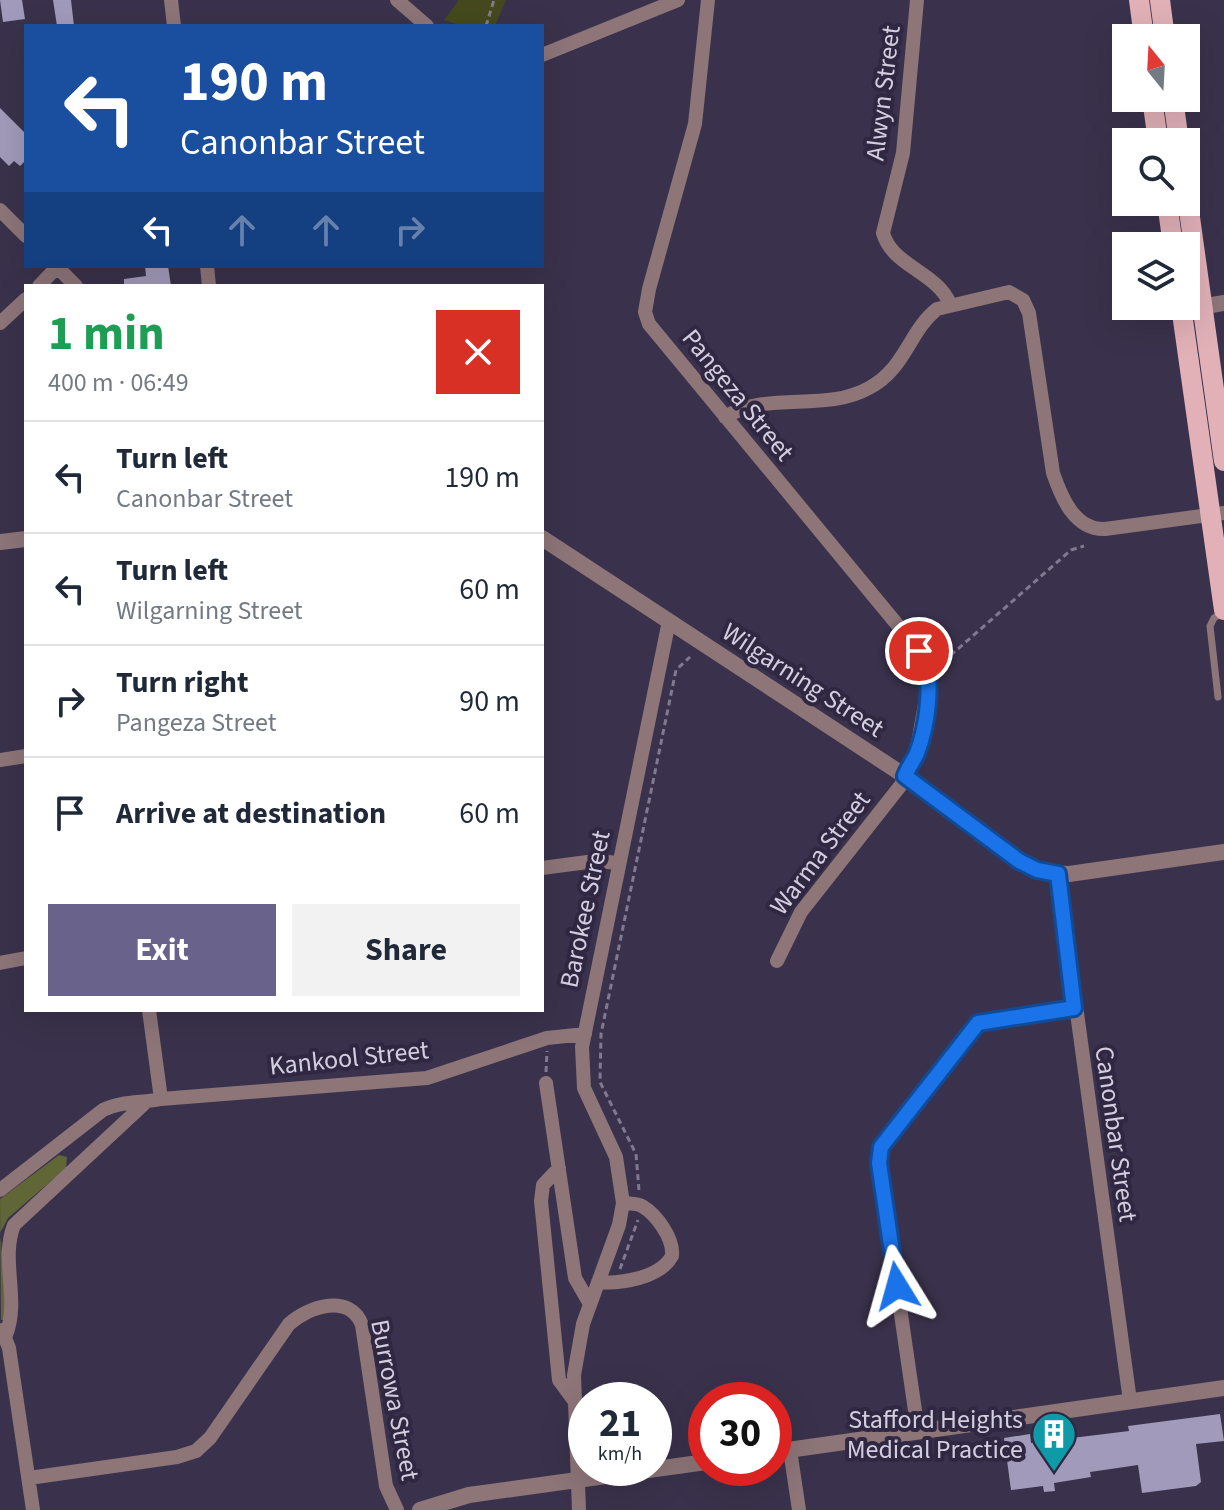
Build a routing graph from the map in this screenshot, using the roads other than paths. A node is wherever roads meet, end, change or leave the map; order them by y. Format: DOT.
graph roads {
  1 [pos="171,0"];
  2 [pos="397,0"];
  3 [pos="678,0"];
  4 [pos="708,0"];
  5 [pos="917,0"];
  6 [pos="1139,0"];
  7 [pos="1160,0"];
  8 [pos="174,24"];
  9 [pos="425,24"];
  10 [pos="1142,24"];
  11 [pos="1163,24"];
  12 [pos="544,54"];
  13 [pos="0,210"];
  14 [pos="24,234"];
  15 [pos="56,268"];
  16 [pos="58,268"];
  17 [pos="41,284"];
  18 [pos="74,284"];
  19 [pos="24,301"];
  20 [pos="1224,303"];
  21 [pos="950,304"];
  22 [pos="1200,306"];
  23 [pos="1190,320"];
  24 [pos="1191,320"];
  25 [pos="0,323"];
  26 [pos="725,417"];
  27 [pos="1224,461"];
  28 [pos="1217,514"];
  29 [pos="24,539"];
  30 [pos="544,539"];
  31 [pos="0,542"];
  32 [pos="1224,611"];
  33 [pos="669,621"];
  34 [pos="1218,697"];
  35 [pos="24,756"];
  36 [pos="0,760"];
  37 [pos="905,776"];
  38 [pos="1224,852"];
  39 [pos="619,863"];
  40 [pos="544,868"];
  41 [pos="1058,874"];
  42 [pos="24,958"];
  43 [pos="777,961"];
  44 [pos="0,963"];
  45 [pos="1074,1008"];
  46 [pos="149,1012"];
  47 [pos="585,1034"];
  48 [pos="546,1083"];
  49 [pos="161,1099"];
  50 [pos="144,1104"];
  51 [pos="559,1168"];
  52 [pos="0,1190"];
  53 [pos="623,1203"];
  54 [pos="598,1282"];
  55 [pos="590,1304"];
  56 [pos="3,1331"];
  57 [pos="574,1382"];
  58 [pos="1224,1388"];
  59 [pos="568,1392"];
  60 [pos="1130,1401"];
  61 [pos="918,1431"];
  62 [pos="792,1450"];
  63 [pos="29,1478"];
  64 [pos="568,1480"];
  65 [pos="577,1486"];
  66 [pos="792,1486"];
  67 [pos="33,1510"];
  68 [pos="397,1510"];
  69 [pos="420,1510"];
  70 [pos="579,1510"];
  71 [pos="799,1510"];
  1 -- 8 [label="street"];
  2 -- 9 [label="street"];
  3 -- 12 [label="street"];
  4 -- 26 [label="street, Pangeza Street"];
  5 -- 21 [label="street, Alwyn Street"];
  6 -- 10 [label="main road"];
  7 -- 11 [label="main road"];
  13 -- 14 [label="street"];
  15 -- 17 [label="street"];
  16 -- 18 [label="street"];
  19 -- 25 [label="street"];
  20 -- 22 [label="street"];
  21 -- 26 [label="street"];
  21 -- 28 [label="street"];
  23 -- 28 [label="main road"];
  24 -- 27 [label="main road"];
  26 -- 37 [label="street, Pangeza Street"];
  28 -- 32 [label="main road"];
  29 -- 31 [label="street"];
  30 -- 33 [label="street, Wilgarning Street"];
  32 -- 34 [label="lane"];
  33 -- 37 [label="street, Wilgarning Street"];
  33 -- 39 [label="street, Barokee Street"];
  35 -- 36 [label="street"];
  37 -- 41 [label="street, Wilgarning Street"];
  37 -- 43 [label="street, Warma Street"];
  38 -- 41 [label="street, Wilgarning Street"];
  39 -- 40 [label="street"];
  39 -- 47 [label="street, Barokee Street"];
  41 -- 45 [label="street, Canonbar Street"];
  42 -- 44 [label="street"];
  45 -- 60 [label="street, Canonbar Street"];
  45 -- 61 [label="street"];
  46 -- 49 [label="street"];
  47 -- 49 [label="street, Kankool Street"];
  47 -- 53 [label="street, Barokee Street"];
  48 -- 51 [label="street"];
  49 -- 50 [label="street, Kankool Street"];
  50 -- 52 [label="street, Kankool Street"];
  50 -- 56 [label="street"];
  51 -- 55 [label="street"];
  51 -- 59 [label="street, Barokee Street"];
  53 -- 54 [label="street, Barokee Street"];
  53 -- 54 [label="street"];
  54 -- 55 [label="street, Barokee Street"];
  55 -- 57 [label="street, Barokee Street"];
  56 -- 63 [label="street"];
  58 -- 60 [label="street"];
  60 -- 61 [label="street"];
  61 -- 62 [label="street"];
  63 -- 67 [label="street"];
  63 -- 68 [label="street, Burrowa Street"];
  64 -- 69 [label="street"];
  65 -- 70 [label="street, Barokee Street"];
  66 -- 71 [label="street"];
}
